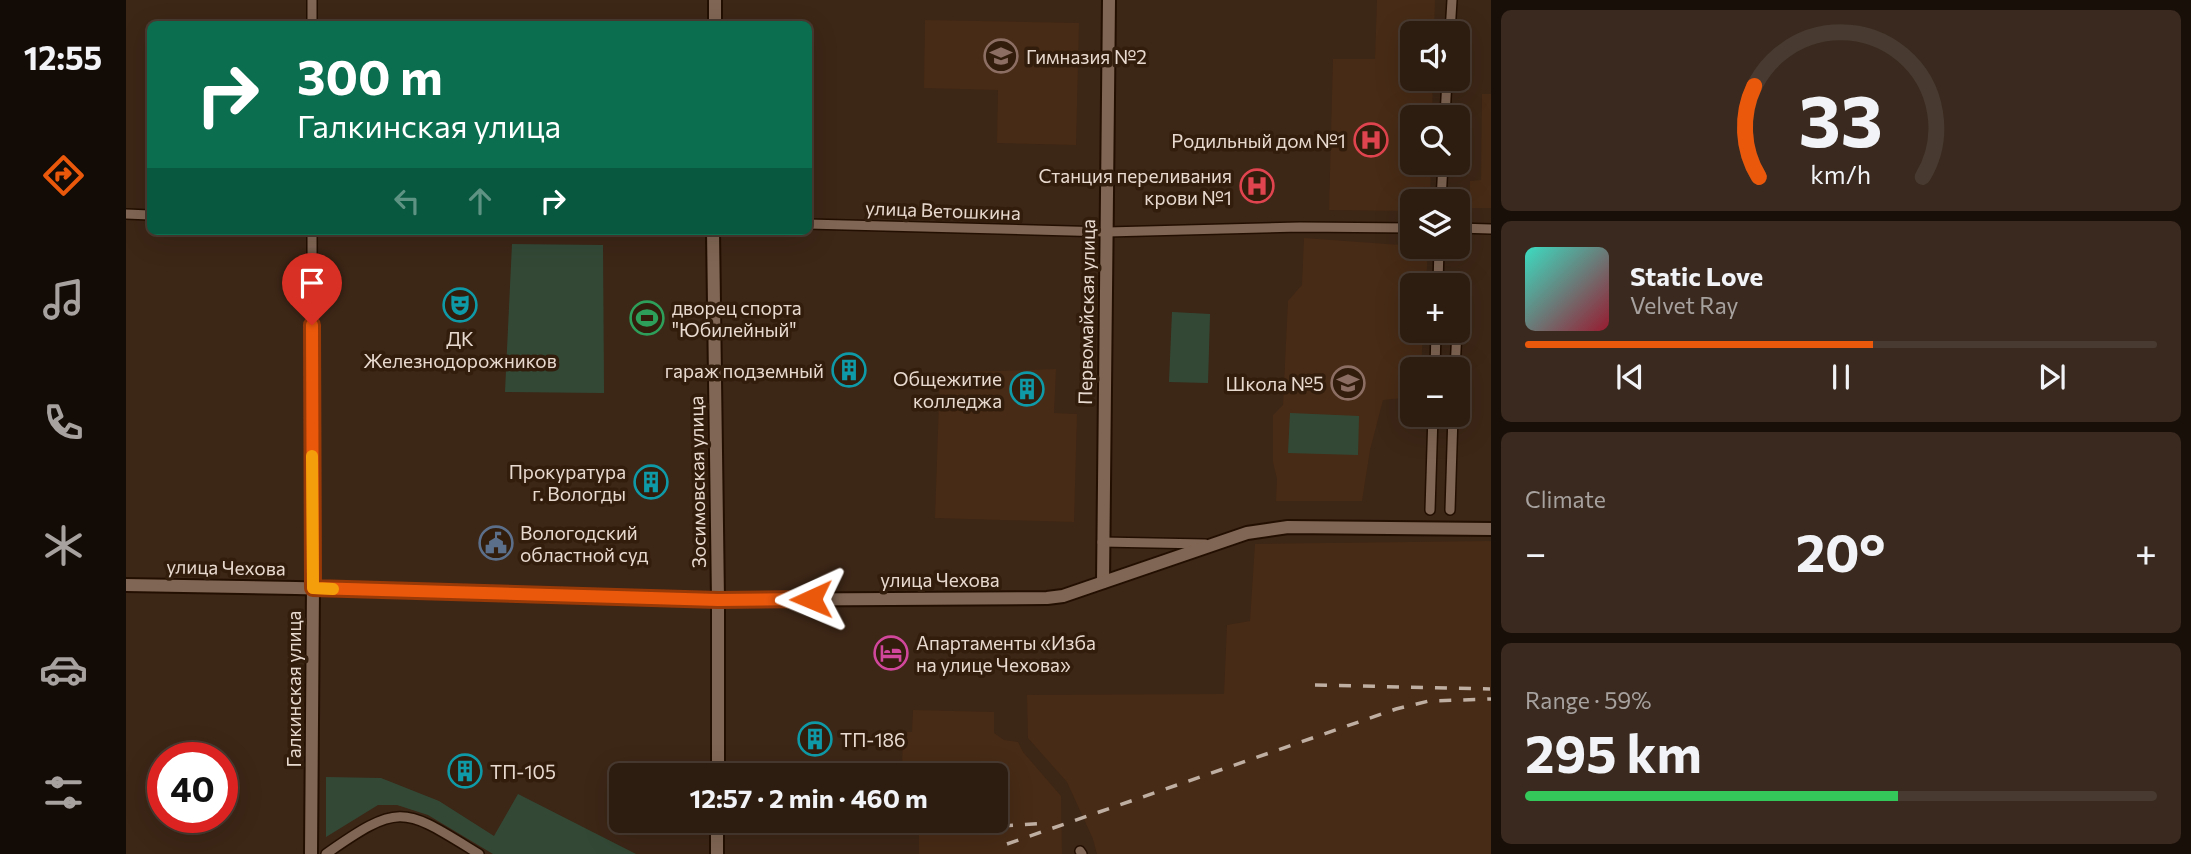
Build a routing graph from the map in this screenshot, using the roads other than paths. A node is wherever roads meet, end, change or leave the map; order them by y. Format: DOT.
graph roads {
  1 [pos="312,0"];
  2 [pos="715,0"];
  3 [pos="1109,0"];
  4 [pos="1452,0"];
  5 [pos="312,21"];
  6 [pos="715,21"];
  7 [pos="1451,21"];
  8 [pos="126,214"];
  9 [pos="147,215"];
  10 [pos="812,224"];
  11 [pos="1400,228"];
  12 [pos="1470,228"];
  13 [pos="1491,229"];
  14 [pos="1107,232"];
  15 [pos="312,235"];
  16 [pos="713,235"];
  17 [pos="1433,427"];
  18 [pos="1453,427"];
  19 [pos="1430,510"];
  20 [pos="1450,510"];
  21 [pos="1491,529"];
  22 [pos="1102,542"];
  23 [pos="1210,544"];
  24 [pos="1103,582"];
  25 [pos="126,585"];
  26 [pos="313,588"];
  27 [pos="718,600"];
  28 [pos="718,763"];
  29 [pos="717,833"];
  30 [pos="311,854"];
  31 [pos="326,854"];
  32 [pos="480,854"];
  33 [pos="717,854"];
  1 -- 5 [label="street"];
  2 -- 6 [label="street"];
  3 -- 14 [label="street, Первомайская улица"];
  4 -- 7 [label="street"];
  8 -- 9 [label="street"];
  10 -- 14 [label="street, улица Ветошкина"];
  11 -- 14 [label="street, улица Ветошкина"];
  12 -- 13 [label="street"];
  14 -- 22 [label="street, Первомайская улица"];
  15 -- 26 [label="street, Галкинская улица"];
  16 -- 27 [label="street, Зосимовская улица"];
  17 -- 19 [label="street"];
  18 -- 20 [label="street"];
  21 -- 23 [label="street, улица Чехова"];
  22 -- 23 [label="street"];
  22 -- 24 [label="street, Первомайская улица"];
  23 -- 24 [label="street, улица Чехова"];
  24 -- 27 [label="street, улица Чехова"];
  25 -- 26 [label="street, улица Чехова"];
  26 -- 27 [label="street, улица Чехова"];
  26 -- 30 [label="street, Галкинская улица"];
  27 -- 28 [label="street, Зосимовская улица"];
  29 -- 33 [label="street"];
  31 -- 32 [label="street"];
}
